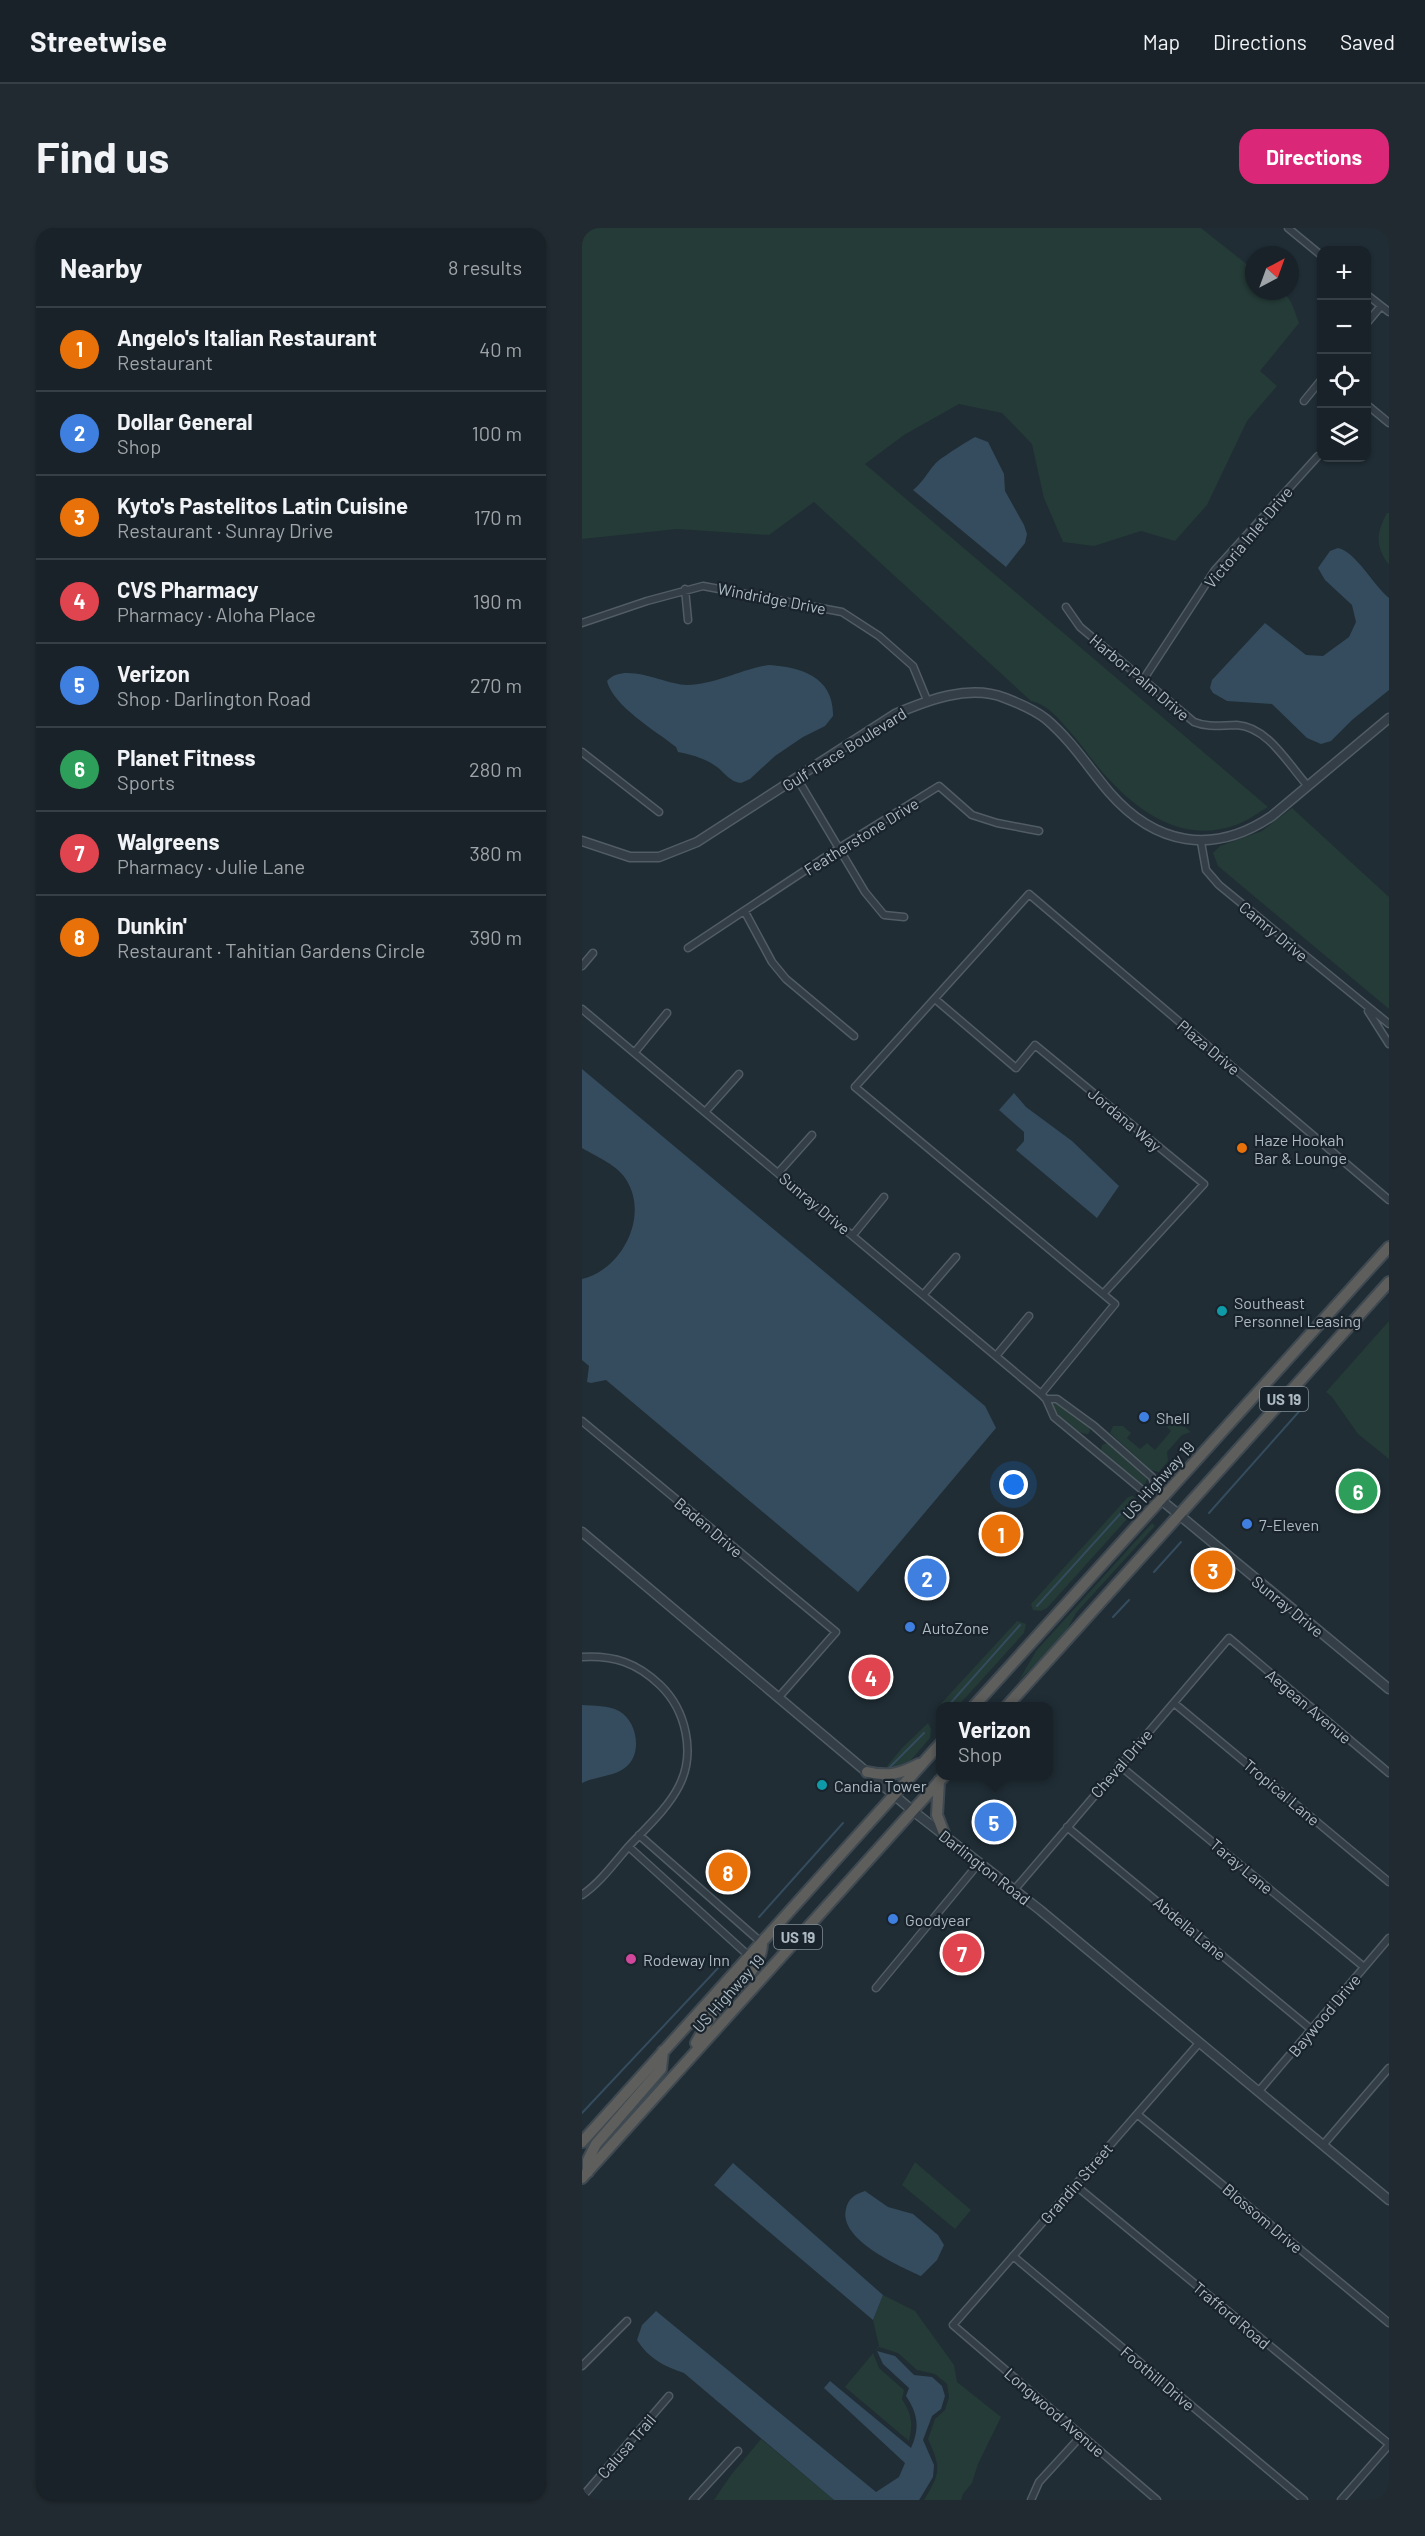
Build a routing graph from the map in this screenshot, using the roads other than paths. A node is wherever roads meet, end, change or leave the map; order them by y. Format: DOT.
graph roads {
  1 [pos="1288,228"];
  2 [pos="1317,252"];
  3 [pos="1371,298"];
  4 [pos="1381,306"];
  5 [pos="1389,312"];
  6 [pos="1371,318"];
  7 [pos="1317,386"];
  8 [pos="1304,401"];
  9 [pos="1370,408"];
  10 [pos="1389,423"];
  11 [pos="1317,457"];
  12 [pos="686,589"];
  13 [pos="1066,607"];
  14 [pos="688,620"];
  15 [pos="582,623"];
  16 [pos="1143,680"];
  17 [pos="927,700"];
  18 [pos="1389,718"];
  19 [pos="582,752"];
  20 [pos="797,778"];
  21 [pos="1307,785"];
  22 [pos="659,812"];
  23 [pos="1039,831"];
  24 [pos="582,841"];
  25 [pos="1201,842"];
  26 [pos="839,848"];
  27 [pos="745,912"];
  28 [pos="904,917"];
  29 [pos="688,948"];
  30 [pos="593,953"];
  31 [pos="582,966"];
  32 [pos="936,999"];
  33 [pos="582,1008"];
  34 [pos="1366,1008"];
  35 [pos="667,1013"];
  36 [pos="1389,1024"];
  37 [pos="854,1036"];
  38 [pos="1389,1044"];
  39 [pos="635,1052"];
  40 [pos="739,1074"];
  41 [pos="705,1112"];
  42 [pos="812,1135"];
  43 [pos="779,1172"];
  44 [pos="884,1197"];
  45 [pos="1389,1200"];
  46 [pos="854,1235"];
  47 [pos="1389,1247"];
  48 [pos="956,1257"];
  49 [pos="1389,1282"];
  50 [pos="924,1294"];
  51 [pos="1103,1294"];
  52 [pos="1029,1317"];
  53 [pos="996,1356"];
  54 [pos="1043,1396"];
  55 [pos="582,1421"];
  56 [pos="1160,1499"];
  57 [pos="1179,1515"];
  58 [pos="582,1532"];
  59 [pos="1229,1638"];
  60 [pos="582,1657"];
  61 [pos="1389,1689"];
  62 [pos="779,1697"];
  63 [pos="978,1702"];
  64 [pos="1011,1702"];
  65 [pos="1174,1702"];
  66 [pos="936,1749"];
  67 [pos="925,1762"];
  68 [pos="1119,1765"];
  69 [pos="867,1772"];
  70 [pos="1389,1773"];
  71 [pos="940,1780"];
  72 [pos="942,1780"];
  73 [pos="895,1795"];
  74 [pos="913,1810"];
  75 [pos="1067,1827"];
  76 [pos="639,1835"];
  77 [pos="945,1836"];
  78 [pos="629,1847"];
  79 [pos="655,1849"];
  80 [pos="644,1861"];
  81 [pos="979,1863"];
  82 [pos="1389,1882"];
  83 [pos="1015,1889"];
  84 [pos="582,1895"];
  85 [pos="1389,1938"];
  86 [pos="762,1943"];
  87 [pos="749,1956"];
  88 [pos="1364,1967"];
  89 [pos="876,1988"];
  90 [pos="1312,2030"];
  91 [pos="1200,2042"];
  92 [pos="663,2051"];
  93 [pos="684,2064"];
  94 [pos="1389,2068"];
  95 [pos="1259,2091"];
  96 [pos="1137,2114"];
  97 [pos="582,2142"];
  98 [pos="1323,2145"];
  99 [pos="585,2175"];
  100 [pos="1075,2185"];
  101 [pos="1389,2199"];
  102 [pos="1013,2256"];
  103 [pos="627,2320"];
  104 [pos="1389,2323"];
  105 [pos="953,2325"];
  106 [pos="582,2366"];
  107 [pos="669,2396"];
  108 [pos="1082,2435"];
  109 [pos="1389,2444"];
  110 [pos="738,2451"];
  111 [pos="582,2497"];
  112 [pos="693,2500"];
  113 [pos="1031,2500"];
  114 [pos="1157,2500"];
  115 [pos="1304,2500"];
  116 [pos="1341,2500"];
  1 -- 2 [label="street"];
  3 -- 4 [label="street"];
  4 -- 5 [label="street"];
  4 -- 6 [label="street"];
  7 -- 8 [label="street"];
  9 -- 10 [label="street"];
  11 -- 16 [label="street, Victoria Inlet Drive"];
  12 -- 14 [label="street"];
  12 -- 15 [label="street, Windridge Drive"];
  12 -- 17 [label="street, Windridge Drive"];
  13 -- 16 [label="street, Harbor Palm Drive"];
  16 -- 21 [label="street, Harbor Palm Drive"];
  17 -- 20 [label="street, Gulf Trace Boulevard"];
  17 -- 25 [label="street, Gulf Trace Boulevard"];
  18 -- 21 [label="street, Gulf Trace Boulevard"];
  19 -- 22 [label="street"];
  20 -- 24 [label="street, Gulf Trace Boulevard"];
  20 -- 26 [label="street"];
  21 -- 25 [label="street, Gulf Trace Boulevard"];
  23 -- 26 [label="street, Featherstone Drive"];
  25 -- 34 [label="street, Camry Drive"];
  26 -- 27 [label="street, Featherstone Drive"];
  26 -- 28 [label="street"];
  27 -- 29 [label="street, Featherstone Drive"];
  27 -- 37 [label="street"];
  30 -- 31 [label="street"];
  32 -- 45 [label="street, Plaza Drive"];
  32 -- 51 [label="street"];
  32 -- 51 [label="street, Jordana Way"];
  33 -- 39 [label="street, Sunray Drive"];
  34 -- 36 [label="street, Camry Drive"];
  34 -- 38 [label="street, Camry Drive"];
  35 -- 39 [label="street"];
  39 -- 41 [label="street, Sunray Drive"];
  40 -- 41 [label="street"];
  41 -- 43 [label="street, Sunray Drive"];
  42 -- 43 [label="street"];
  43 -- 46 [label="street, Sunray Drive"];
  44 -- 46 [label="street"];
  46 -- 50 [label="street, Sunray Drive"];
  47 -- 56 [label="highway, US Highway 19 / US 19"];
  48 -- 50 [label="street"];
  49 -- 57 [label="highway, US 19"];
  50 -- 53 [label="street, Sunray Drive"];
  51 -- 54 [label="street"];
  52 -- 53 [label="street"];
  53 -- 54 [label="street, Sunray Drive"];
  54 -- 56 [label="street, Sunray Drive"];
  54 -- 56 [label="street, Sunray Drive"];
  55 -- 62 [label="street, Baden Drive"];
  56 -- 57 [label="street, Sunray Drive"];
  56 -- 63 [label="highway, US Highway 19 / US 19"];
  57 -- 61 [label="street, Sunray Drive"];
  57 -- 64 [label="highway, US 19"];
  58 -- 62 [label="street, Darlington Road"];
  59 -- 65 [label="street, Cheval Drive"];
  59 -- 70 [label="street, Aegean Avenue"];
  60 -- 76 [label="street"];
  62 -- 69 [label="street, Darlington Road"];
  65 -- 68 [label="street, Cheval Drive"];
  65 -- 82 [label="street, Tropical Lane"];
  66 -- 67 [label="highway, US Highway 19 / US 19"];
  67 -- 69 [label="highway"];
  67 -- 73 [label="highway, US Highway 19 / US 19"];
  68 -- 75 [label="street, Cheval Drive"];
  68 -- 88 [label="street, Taray Lane"];
  69 -- 73 [label="street, Darlington Road"];
  71 -- 74 [label="highway, US Highway 19 / US 19"];
  72 -- 77 [label="highway"];
  73 -- 74 [label="street, Darlington Road"];
  73 -- 86 [label="highway, US Highway 19 / US 19"];
  74 -- 77 [label="street, Darlington Road"];
  74 -- 93 [label="highway, US Highway 19 / US 19"];
  75 -- 83 [label="street, Cheval Drive"];
  75 -- 90 [label="street, Abdella Lane"];
  76 -- 78 [label="street"];
  76 -- 79 [label="street"];
  77 -- 81 [label="street, Darlington Road"];
  78 -- 80 [label="street"];
  78 -- 84 [label="street"];
  79 -- 80 [label="street"];
  79 -- 86 [label="street"];
  80 -- 87 [label="street"];
  81 -- 83 [label="street, Darlington Road"];
  81 -- 89 [label="street"];
  83 -- 91 [label="street, Darlington Road"];
  85 -- 88 [label="street, Baywood Drive"];
  86 -- 87 [label="highway, US Highway 19 / US 19"];
  86 -- 93 [label="highway"];
  87 -- 92 [label="highway, US Highway 19 / US 19"];
  88 -- 90 [label="street, Baywood Drive"];
  90 -- 95 [label="street, Baywood Drive"];
  91 -- 95 [label="street, Darlington Road"];
  91 -- 96 [label="street, Grandin Street"];
  92 -- 97 [label="highway, US Highway 19 / US 19"];
  92 -- 99 [label="highway"];
  93 -- 99 [label="highway, US Highway 19 / US 19"];
  94 -- 98 [label="street"];
  95 -- 98 [label="street, Darlington Road"];
  96 -- 100 [label="street, Grandin Street"];
  96 -- 104 [label="street, Blossom Drive"];
  98 -- 101 [label="street, Darlington Road"];
  100 -- 102 [label="street, Grandin Street"];
  100 -- 109 [label="street, Trafford Road"];
  102 -- 105 [label="street, Grandin Street"];
  102 -- 115 [label="street, Foothill Drive"];
  103 -- 106 [label="street"];
  105 -- 108 [label="street, Longwood Avenue"];
  107 -- 111 [label="street, Calusa Trail"];
  108 -- 113 [label="street"];
  108 -- 114 [label="street, Longwood Avenue"];
  109 -- 116 [label="street"];
  110 -- 112 [label="street"];
}
